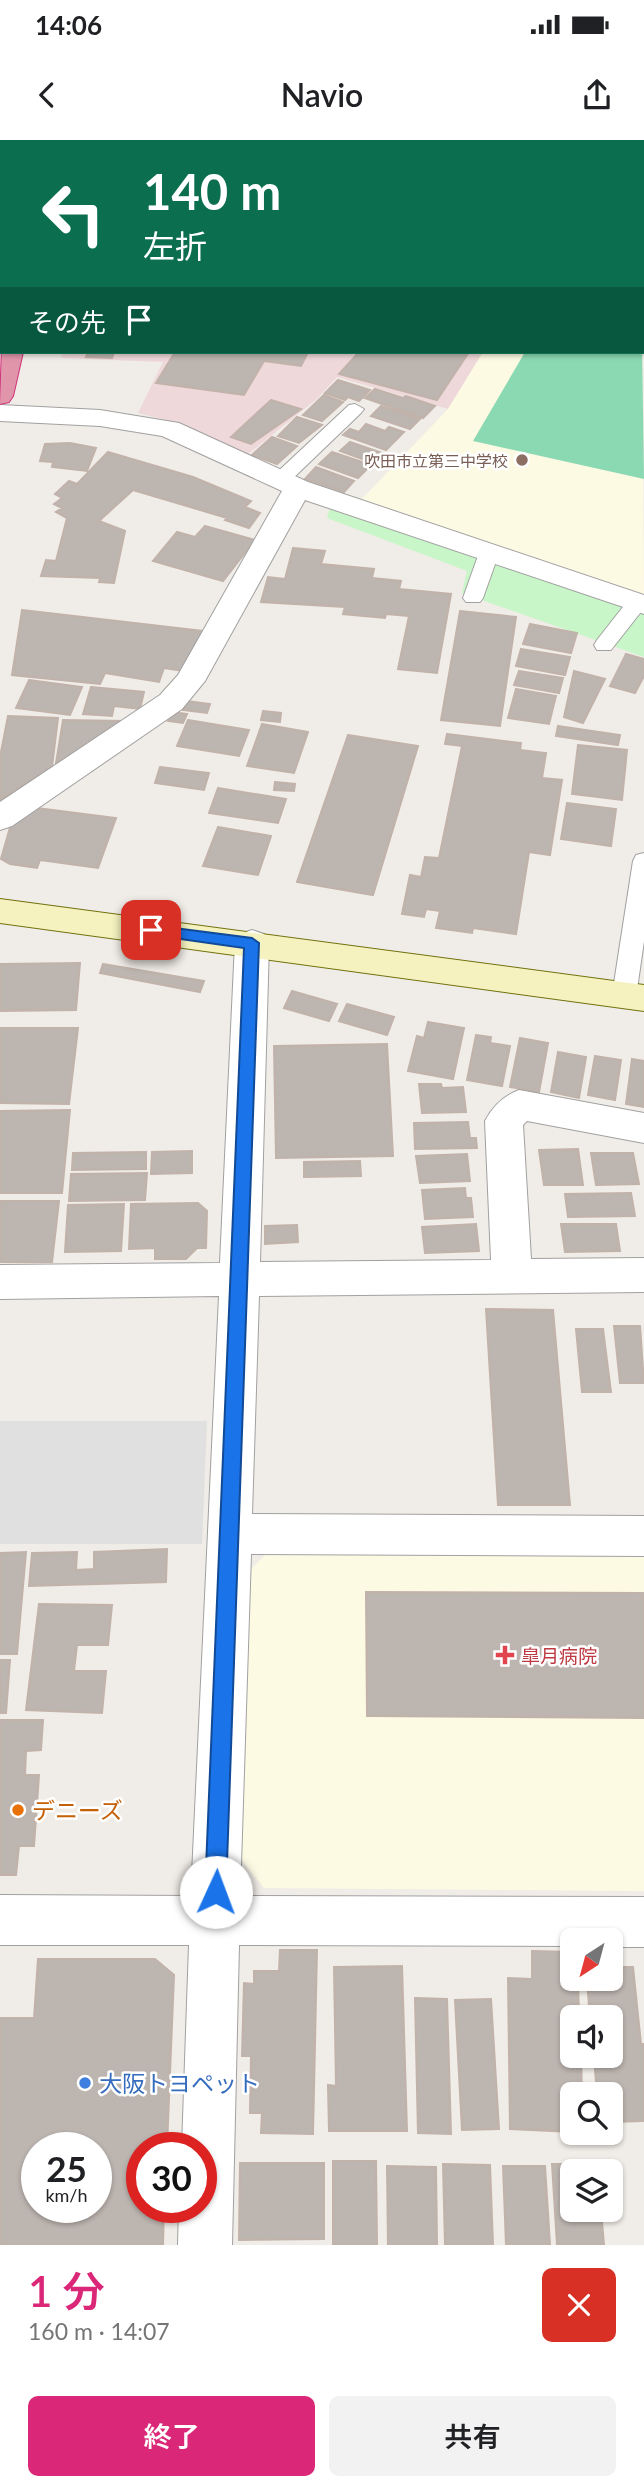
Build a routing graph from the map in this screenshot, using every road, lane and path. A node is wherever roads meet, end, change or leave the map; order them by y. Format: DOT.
graph roads {
  1 [pos="10,354"];
  2 [pos="0,396"];
  3 [pos="355,409"];
  4 [pos="0,413"];
  5 [pos="289,484"];
  6 [pos="489,553"];
  7 [pos="473,598"];
  8 [pos="640,604"];
  9 [pos="604,645"];
  10 [pos="0,818"];
  11 [pos="644,861"];
  12 [pos="0,911"];
  13 [pos="252,943"];
  14 [pos="634,997"];
  15 [pos="644,1128"];
  16 [pos="644,1275"];
  17 [pos="512,1276"];
  18 [pos="238,1280"];
  19 [pos="0,1282"];
  20 [pos="229,1534"];
  21 [pos="644,1536"];
  22 [pos="215,1919"];
  23 [pos="0,1920"];
  24 [pos="644,1922"];
  25 [pos="205,2245"];
  1 -- 2 [label="highway"];
  3 -- 5 [label="lane"];
  4 -- 5 [label="street"];
  5 -- 6 [label="street"];
  5 -- 10 [label="street"];
  6 -- 7 [label="lane"];
  6 -- 8 [label="street"];
  8 -- 9 [label="lane"];
  11 -- 14 [label="lane"];
  12 -- 13 [label="street"];
  13 -- 14 [label="street"];
  13 -- 18 [label="street"];
  15 -- 17 [label="street"];
  16 -- 17 [label="street"];
  17 -- 18 [label="street"];
  18 -- 19 [label="street"];
  18 -- 20 [label="street"];
  20 -- 21 [label="street"];
  20 -- 22 [label="street"];
  22 -- 23 [label="street"];
  22 -- 24 [label="street"];
  22 -- 25 [label="street"];
}
